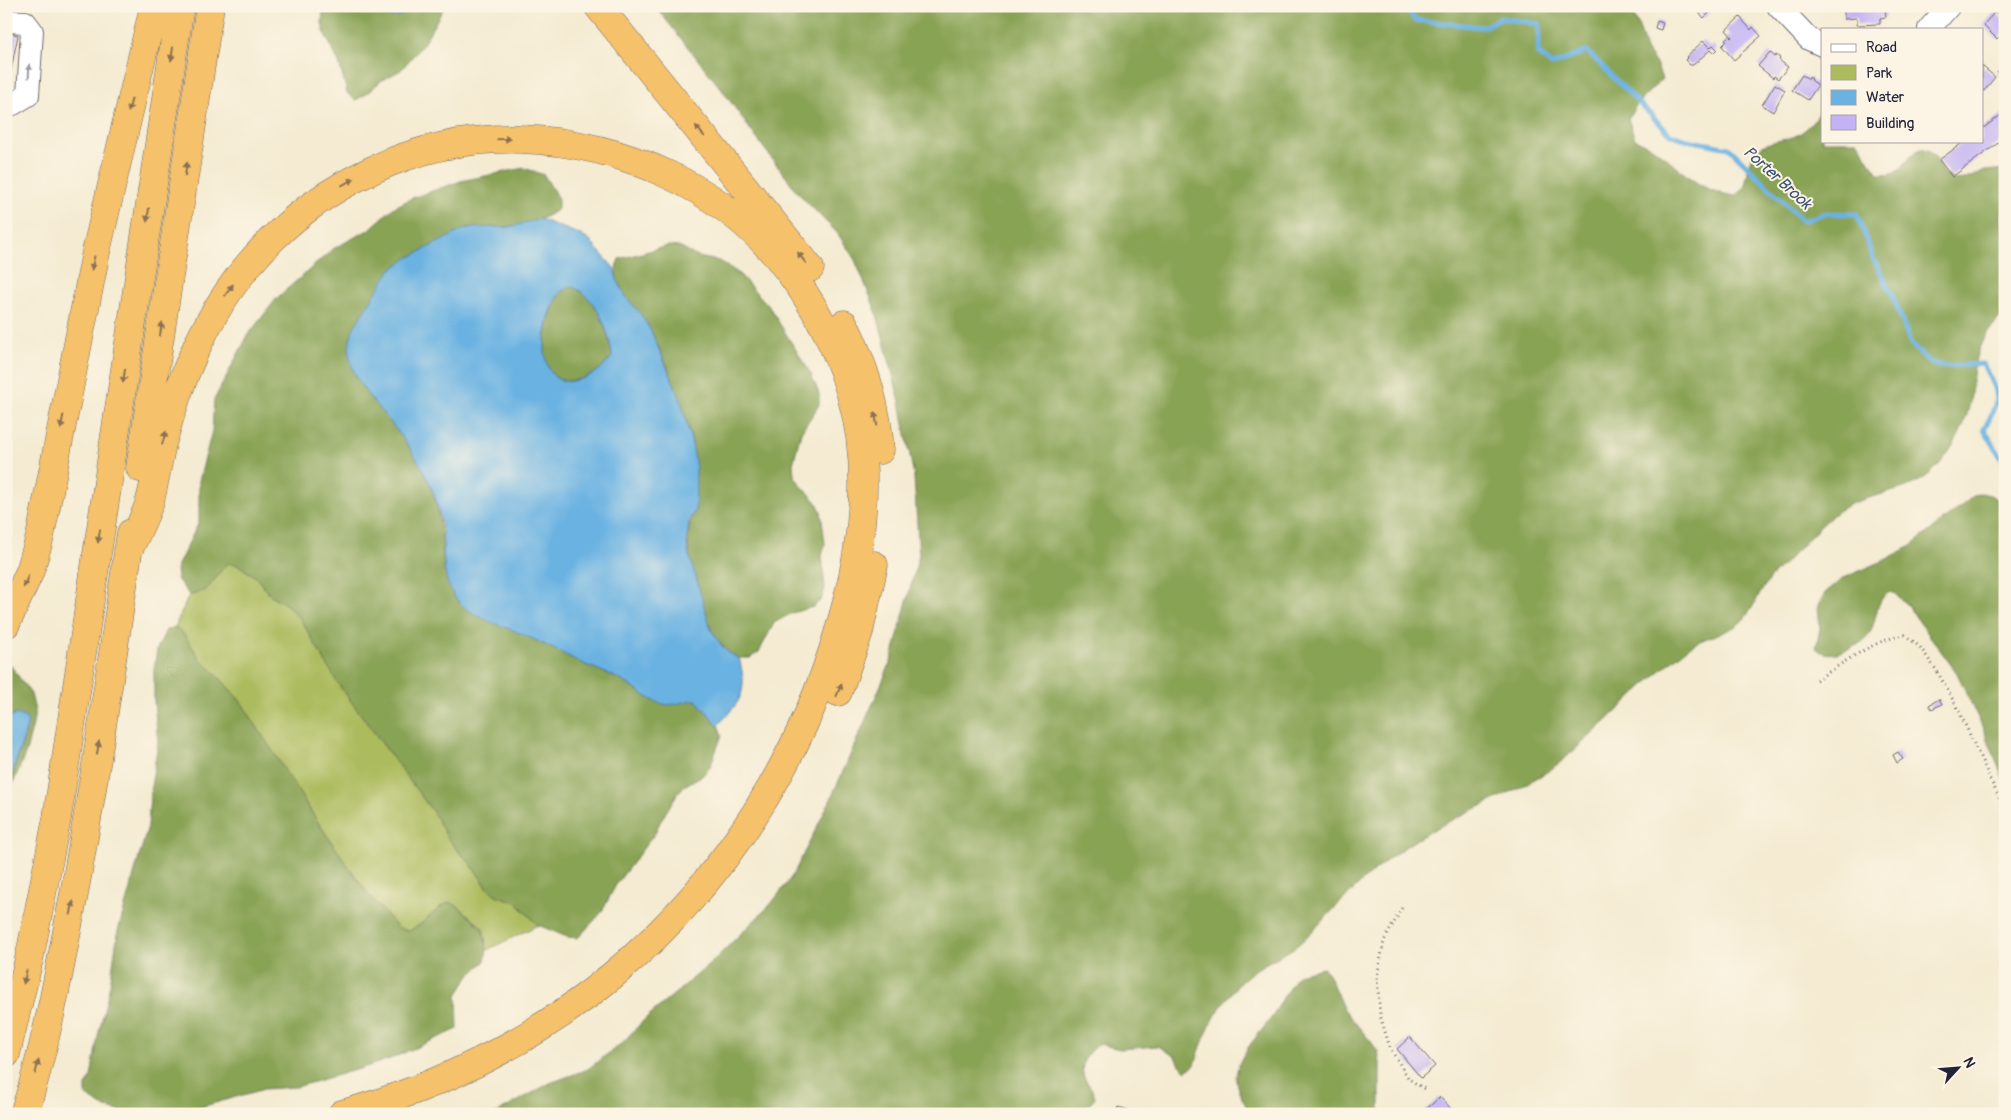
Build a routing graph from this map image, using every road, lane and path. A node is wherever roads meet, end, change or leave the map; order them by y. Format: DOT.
graph roads {
  1 [pos="154,6"];
  2 [pos="180,6"];
  3 [pos="210,6"];
  4 [pos="598,6"];
  5 [pos="1778,6"];
  6 [pos="1949,6"];
  7 [pos="6,21"];
  8 [pos="1930,28"];
  9 [pos="1821,45"];
  10 [pos="6,103"];
  11 [pos="128,550"];
  12 [pos="6,624"];
  13 [pos="1816,680"];
  14 [pos="61,792"];
  15 [pos="2005,811"];
  16 [pos="1402,908"];
  17 [pos="6,975"];
  18 [pos="6,1054"];
  19 [pos="1426,1090"];
  20 [pos="24,1114"];
  21 [pos="342,1114"];
  22 [pos="405,1114"];
  1 -- 12 [label="highway, one-way"];
  2 -- 14 [label="highway, one-way"];
  11 -- 3 [label="highway, one-way"];
  22 -- 4 [label="highway, one-way"];
  5 -- 9 [label="street"];
  6 -- 8 [label="street"];
  10 -- 7 [label="street, one-way"];
  20 -- 11 [label="highway, one-way"];
  11 -- 21 [label="highway, one-way"];
  13 -- 15 [label="path"];
  14 -- 17 [label="highway"];
  14 -- 18 [label="highway, one-way"];
  16 -- 19 [label="path"];
}
